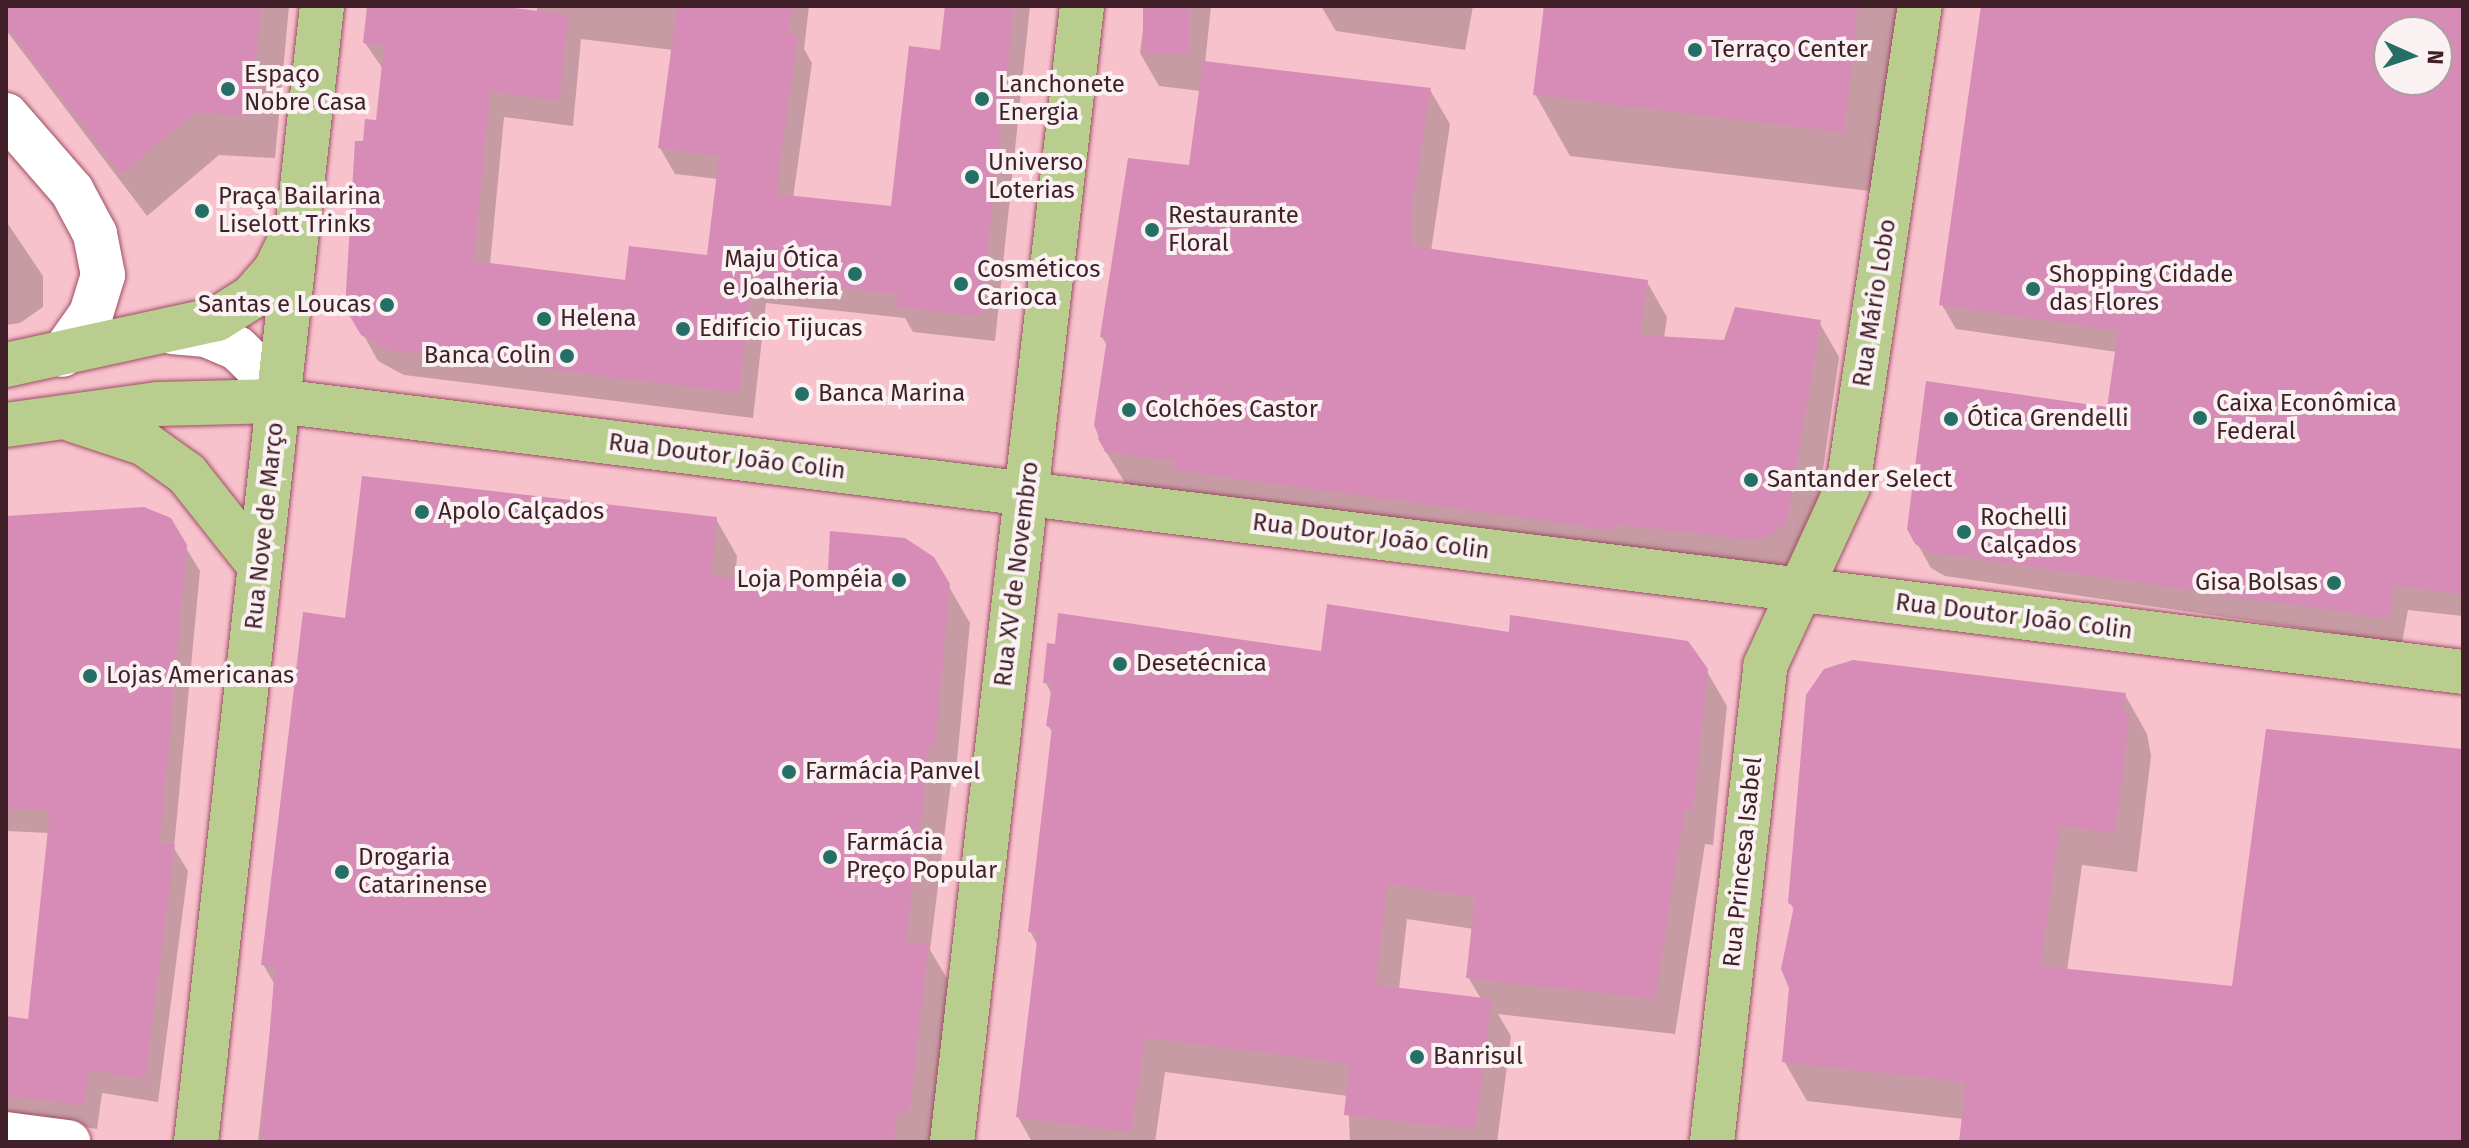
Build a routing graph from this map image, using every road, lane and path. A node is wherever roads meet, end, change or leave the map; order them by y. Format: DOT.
graph roads {
  1 [pos="322,6"];
  2 [pos="1082,6"];
  3 [pos="1920,6"];
  4 [pos="6,115"];
  5 [pos="298,225"];
  6 [pos="172,332"];
  7 [pos="62,355"];
  8 [pos="6,365"];
  9 [pos="278,401"];
  10 [pos="59,416"];
  11 [pos="6,425"];
  12 [pos="1026,494"];
  13 [pos="260,566"];
  14 [pos="1801,591"];
  15 [pos="2463,672"];
  16 [pos="6,1134"];
  17 [pos="68,1142"];
  18 [pos="196,1142"];
  19 [pos="952,1142"];
  20 [pos="1712,1142"];
  1 -- 5 [label="main road, Rua Nove de Março"];
  2 -- 12 [label="main road, Rua XV de Novembro"];
  3 -- 14 [label="main road, Rua Mário Lobo"];
  4 -- 7 [label="street"];
  5 -- 6 [label="main road"];
  5 -- 9 [label="main road, Rua Nove de Março"];
  6 -- 7 [label="main road"];
  6 -- 9 [label="street"];
  7 -- 8 [label="main road"];
  9 -- 10 [label="main road, Rua Doutor João Colin"];
  9 -- 12 [label="main road, Rua Doutor João Colin"];
  9 -- 13 [label="main road, Rua Nove de Março"];
  10 -- 11 [label="main road, Rua Doutor João Colin"];
  10 -- 13 [label="main road"];
  12 -- 14 [label="main road, Rua Doutor João Colin"];
  12 -- 19 [label="main road, Rua XV de Novembro"];
  13 -- 18 [label="main road, Rua Nove de Março"];
  14 -- 15 [label="main road, Rua Doutor João Colin"];
  14 -- 20 [label="main road, Rua Princesa Isabel"];
  16 -- 17 [label="street"];
}
